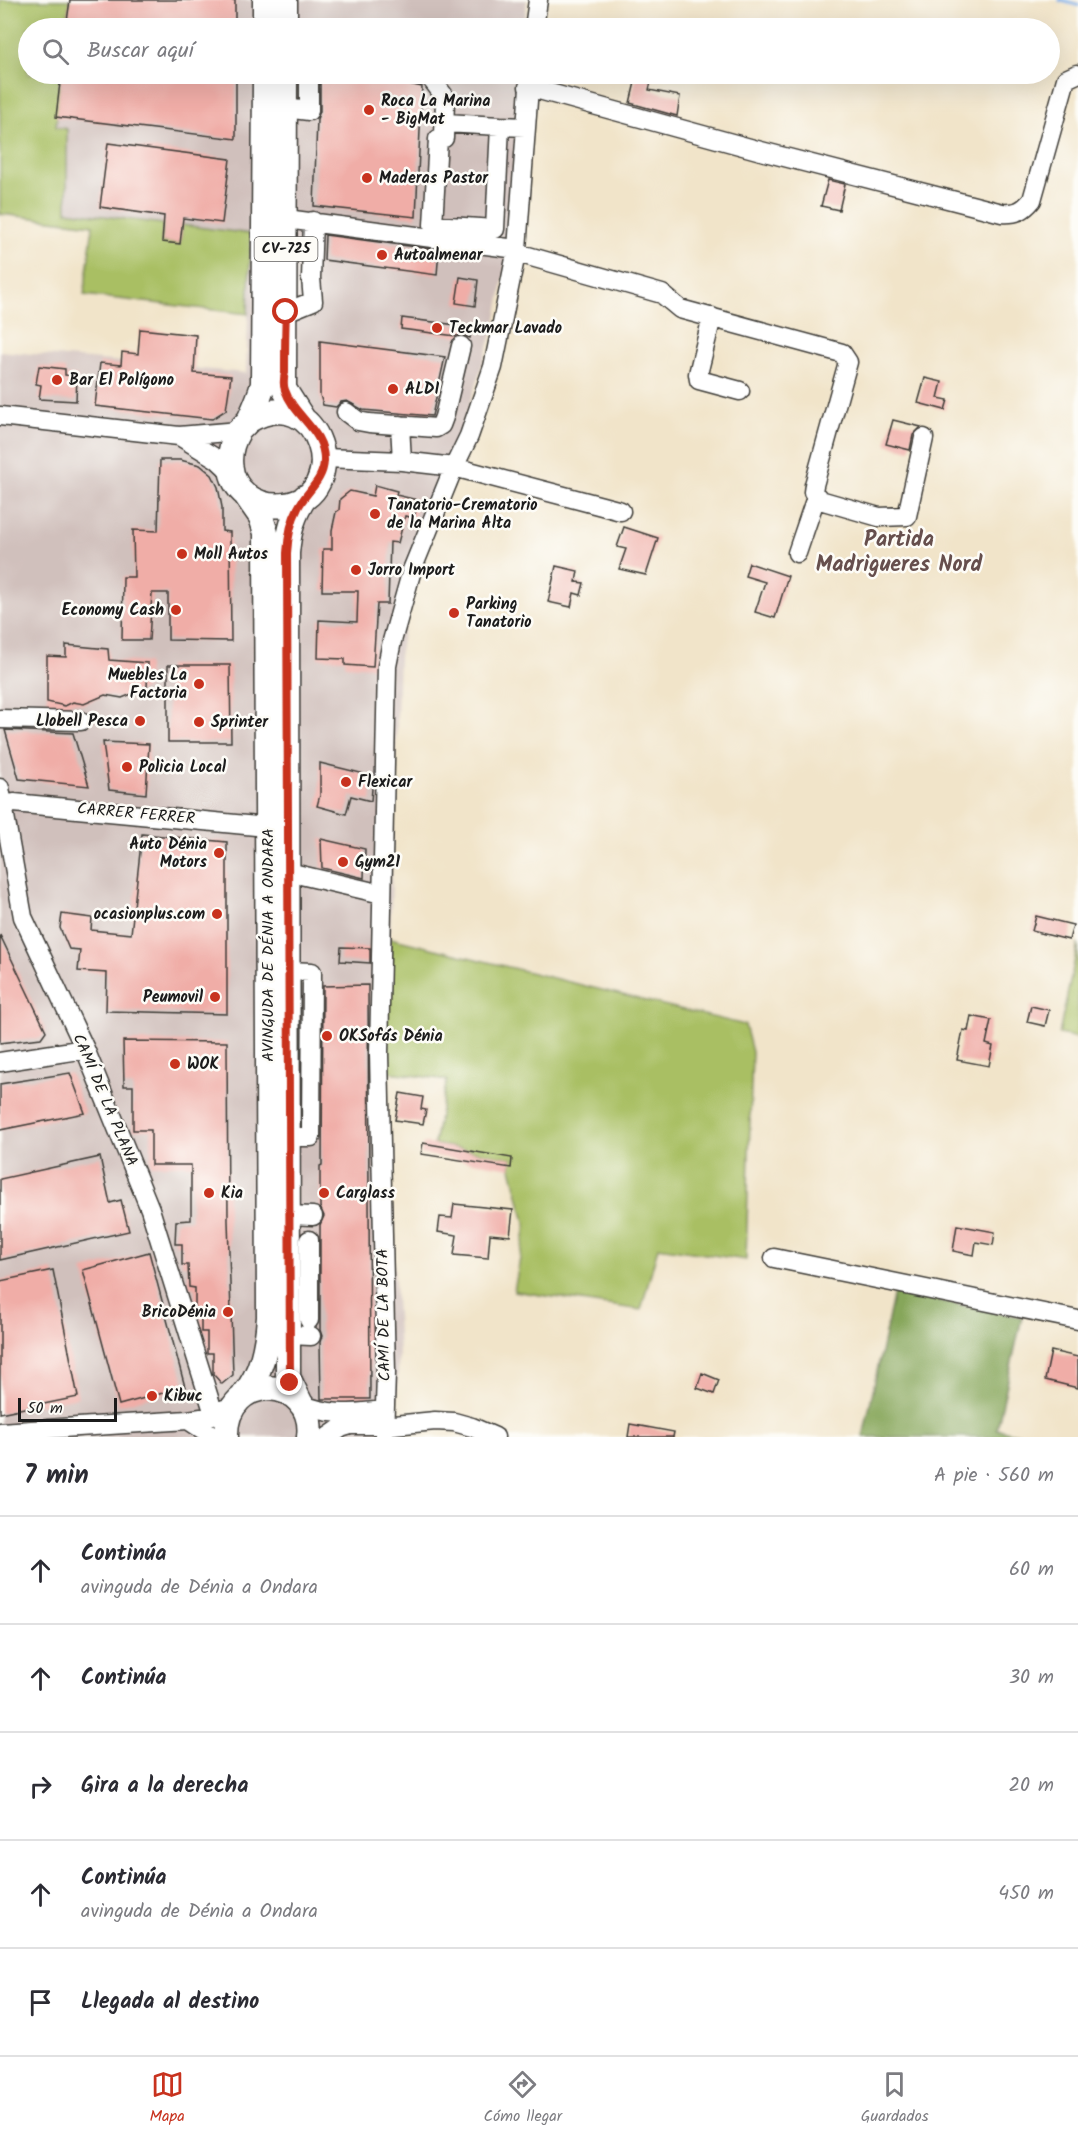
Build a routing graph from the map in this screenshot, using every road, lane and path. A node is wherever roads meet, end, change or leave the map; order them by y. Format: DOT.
graph roads {
  1 [pos="265,0"];
  2 [pos="285,0"];
  3 [pos="537,0"];
  4 [pos="265,18"];
  5 [pos="285,18"];
  6 [pos="535,18"];
  7 [pos="1077,74"];
  8 [pos="265,84"];
  9 [pos="285,84"];
  10 [pos="309,84"];
  11 [pos="435,84"];
  12 [pos="529,84"];
  13 [pos="542,84"];
  14 [pos="285,108"];
  15 [pos="445,123"];
  16 [pos="500,126"];
  17 [pos="525,127"];
  18 [pos="286,219"];
  19 [pos="313,221"];
  20 [pos="517,249"];
  21 [pos="286,312"];
  22 [pos="712,317"];
  23 [pos="461,346"];
  24 [pos="740,391"];
  25 [pos="346,412"];
  26 [pos="0,416"];
  27 [pos="303,419"];
  28 [pos="400,425"];
  29 [pos="243,426"];
  30 [pos="179,436"];
  31 [pos="924,438"];
  32 [pos="324,458"];
  33 [pos="402,461"];
  34 [pos="454,467"];
  35 [pos="232,473"];
  36 [pos="245,494"];
  37 [pos="305,497"];
  38 [pos="816,497"];
  39 [pos="621,511"];
  40 [pos="797,553"];
  41 [pos="0,719"];
  42 [pos="81,721"];
  43 [pos="2,796"];
  44 [pos="267,827"];
  45 [pos="4,835"];
  46 [pos="288,872"];
  47 [pos="382,894"];
  48 [pos="85,1049"];
  49 [pos="0,1062"];
  50 [pos="288,1215"];
  51 [pos="313,1216"];
  52 [pos="309,1240"];
  53 [pos="774,1258"];
  54 [pos="298,1281"];
  55 [pos="1078,1320"];
  56 [pos="239,1399"];
  57 [pos="301,1404"];
  58 [pos="214,1414"];
  59 [pos="339,1414"];
  60 [pos="188,1420"];
  61 [pos="384,1424"];
  62 [pos="0,1432"];
  63 [pos="66,1432"];
  64 [pos="214,1437"];
  65 [pos="226,1437"];
  66 [pos="311,1437"];
  67 [pos="328,1437"];
  68 [pos="495,1437"];
  1 -- 4 [label="main road"];
  2 -- 5 [label="main road"];
  3 -- 6 [label="street"];
  7 -- 13 [label="street"];
  8 -- 29 [label="main road, CV-725"];
  9 -- 14 [label="main road, CV-725"];
  10 -- 14 [label="street"];
  11 -- 15 [label="street"];
  12 -- 17 [label="street, CAMÍ DE LA BOTA"];
  14 -- 18 [label="main road, CV-725"];
  15 -- 16 [label="street"];
  15 -- 16 [label="street"];
  16 -- 17 [label="street"];
  17 -- 20 [label="street, CAMÍ DE LA BOTA"];
  18 -- 19 [label="street"];
  18 -- 21 [label="main road, CV-725"];
  19 -- 20 [label="street"];
  19 -- 21 [label="street"];
  20 -- 22 [label="street"];
  20 -- 34 [label="street, CAMÍ DE LA BOTA"];
  21 -- 27 [label="main road, CV-725"];
  22 -- 24 [label="street"];
  22 -- 38 [label="street"];
  23 -- 28 [label="street"];
  25 -- 28 [label="street"];
  26 -- 30 [label="street"];
  27 -- 29 [label="main road"];
  27 -- 32 [label="main road, CV-725"];
  28 -- 33 [label="street"];
  29 -- 30 [label="street"];
  29 -- 35 [label="main road, CV-725"];
  30 -- 35 [label="street"];
  31 -- 38 [label="street"];
  32 -- 33 [label="street"];
  32 -- 37 [label="main road"];
  33 -- 34 [label="street"];
  34 -- 39 [label="street"];
  34 -- 47 [label="street, CAMÍ DE LA BOTA"];
  35 -- 36 [label="main road"];
  36 -- 37 [label="main road"];
  36 -- 44 [label="main road, AVINGUDA DE DÉNIA A ONDARA"];
  37 -- 46 [label="main road, AVINGUDA DE DÉNIA A ONDARA"];
  38 -- 40 [label="street"];
  41 -- 42 [label="street"];
  43 -- 44 [label="street, CARRER FERRER"];
  43 -- 45 [label="street, CAMÍ DE LA PLANA"];
  44 -- 56 [label="main road, AVINGUDA DE DÉNIA A ONDARA"];
  45 -- 48 [label="street, CAMÍ DE LA PLANA"];
  46 -- 47 [label="street"];
  46 -- 50 [label="main road, AVINGUDA DE DÉNIA A ONDARA"];
  47 -- 61 [label="street, CAMÍ DE LA BOTA"];
  48 -- 49 [label="street"];
  48 -- 58 [label="street, CAMÍ DE LA PLANA"];
  50 -- 51 [label="street"];
  50 -- 54 [label="main road, AVINGUDA DE DÉNIA A ONDARA"];
  52 -- 54 [label="street"];
  53 -- 55 [label="street"];
  54 -- 57 [label="main road, AVINGUDA DE DÉNIA A ONDARA"];
  56 -- 57 [label="main road"];
  56 -- 58 [label="street"];
  56 -- 65 [label="main road, AVINGUDA DE DÉNIA A ONDARA"];
  57 -- 59 [label="street"];
  57 -- 66 [label="main road, AVINGUDA DE DÉNIA A ONDARA"];
  58 -- 60 [label="street"];
  59 -- 61 [label="street"];
  59 -- 66 [label="street"];
  60 -- 63 [label="street"];
  60 -- 64 [label="street"];
  61 -- 67 [label="street"];
  61 -- 68 [label="street"];
  62 -- 63 [label="street"];
}
